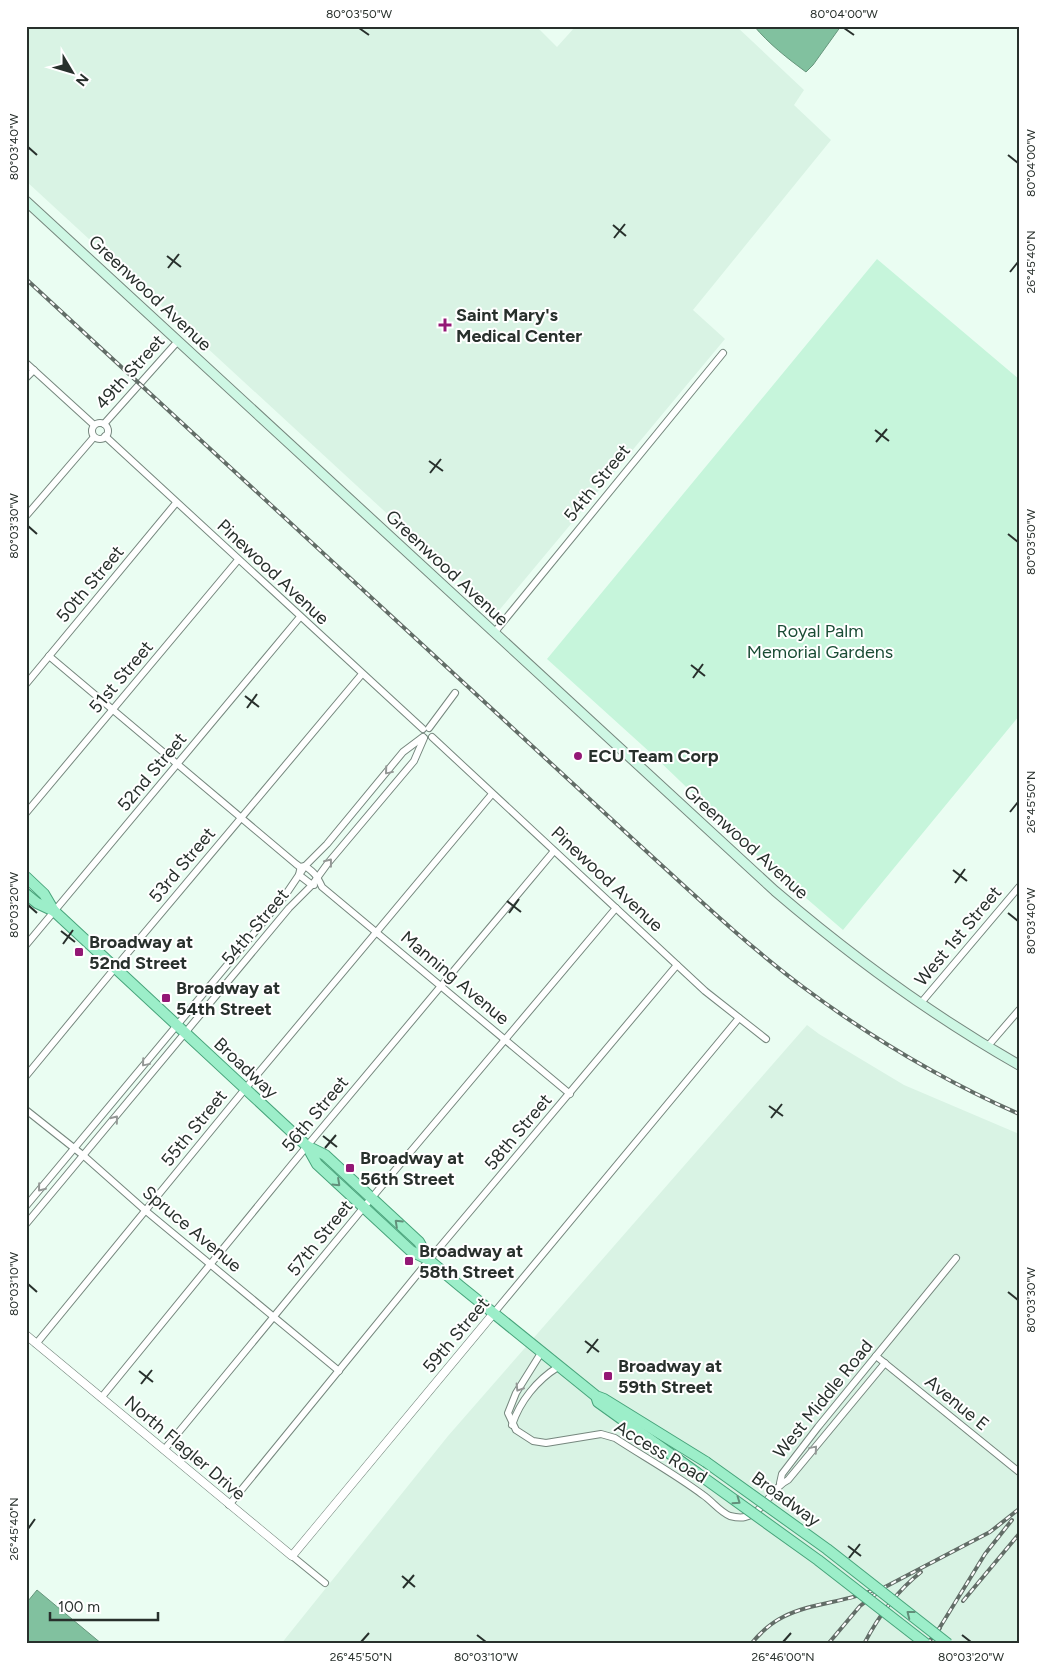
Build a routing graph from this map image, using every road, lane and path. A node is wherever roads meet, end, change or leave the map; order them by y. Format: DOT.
graph roads {
  1 [pos="26,201"];
  2 [pos="178,340"];
  3 [pos="723,353"];
  4 [pos="26,363"];
  5 [pos="34,370"];
  6 [pos="26,378"];
  7 [pos="104,424"];
  8 [pos="94,425"];
  9 [pos="94,436"];
  10 [pos="105,436"];
  11 [pos="176,504"];
  12 [pos="26,516"];
  13 [pos="238,560"];
  14 [pos="300,617"];
  15 [pos="494,633"];
  16 [pos="49,656"];
  17 [pos="362,674"];
  18 [pos="26,684"];
  19 [pos="456,694"];
  20 [pos="113,710"];
  21 [pos="424,733"];
  22 [pos="178,764"];
  23 [pos="492,794"];
  24 [pos="26,813"];
  25 [pos="242,818"];
  26 [pos="554,851"];
  27 [pos="303,866"];
  28 [pos="299,874"];
  29 [pos="318,877"];
  30 [pos="26,878"];
  31 [pos="312,885"];
  32 [pos="321,885"];
  33 [pos="1019,887"];
  34 [pos="26,894"];
  35 [pos="616,908"];
  36 [pos="54,911"];
  37 [pos="378,932"];
  38 [pos="26,945"];
  39 [pos="678,965"];
  40 [pos="115,968"];
  41 [pos="442,986"];
  42 [pos="920,1004"];
  43 [pos="1019,1010"];
  44 [pos="739,1018"];
  45 [pos="176,1025"];
  46 [pos="185,1033"];
  47 [pos="766,1039"];
  48 [pos="506,1040"];
  49 [pos="987,1047"];
  50 [pos="1019,1065"];
  51 [pos="26,1076"];
  52 [pos="245,1089"];
  53 [pos="570,1094"];
  54 [pos="26,1110"];
  55 [pos="307,1146"];
  56 [pos="73,1148"];
  57 [pos="84,1156"];
  58 [pos="371,1198"];
  59 [pos="26,1206"];
  60 [pos="364,1208"];
  61 [pos="146,1211"];
  62 [pos="26,1224"];
  63 [pos="956,1258"];
  64 [pos="429,1260"];
  65 [pos="211,1265"];
  66 [pos="493,1314"];
  67 [pos="274,1318"];
  68 [pos="26,1335"];
  69 [pos="36,1344"];
  70 [pos="541,1354"];
  71 [pos="876,1356"];
  72 [pos="885,1363"];
  73 [pos="558,1367"];
  74 [pos="339,1371"];
  75 [pos="596,1396"];
  76 [pos="101,1398"];
  77 [pos="512,1425"];
  78 [pos="164,1450"];
  79 [pos="1019,1472"];
  80 [pos="780,1483"];
  81 [pos="229,1504"];
  82 [pos="292,1556"];
  83 [pos="325,1583"];
  84 [pos="926,1644"];
  85 [pos="948,1644"];
  1 -- 2 [label="main road, Greenwood Avenue"];
  2 -- 7 [label="street, 49th Street"];
  2 -- 15 [label="main road, Greenwood Avenue"];
  3 -- 15 [label="street, 54th Street"];
  4 -- 5 [label="street"];
  5 -- 6 [label="street"];
  5 -- 8 [label="street"];
  7 -- 8 [label="street"];
  7 -- 10 [label="street"];
  8 -- 9 [label="street"];
  9 -- 10 [label="street"];
  9 -- 12 [label="street, 49th Street"];
  10 -- 11 [label="street, Pinewood Avenue"];
  11 -- 13 [label="street, Pinewood Avenue"];
  11 -- 16 [label="street, 50th Street"];
  13 -- 14 [label="street, Pinewood Avenue"];
  13 -- 20 [label="street, 51st Street"];
  14 -- 17 [label="street, Pinewood Avenue"];
  14 -- 22 [label="street, 52nd Street"];
  15 -- 42 [label="main road, Greenwood Avenue"];
  16 -- 18 [label="street, 50th Street"];
  16 -- 20 [label="street, Manning Avenue"];
  17 -- 21 [label="street, Pinewood Avenue"];
  17 -- 25 [label="street, 53rd Street"];
  19 -- 21 [label="street, 54th Street"];
  20 -- 22 [label="street, Manning Avenue"];
  20 -- 24 [label="street, 51st Street"];
  21 -- 23 [label="street, Pinewood Avenue"];
  21 -- 27 [label="street, 54th Street, one-way"];
  29 -- 21 [label="street, 54th Street, one-way"];
  22 -- 25 [label="street, Manning Avenue"];
  22 -- 36 [label="street, 52nd Street"];
  23 -- 26 [label="street, Pinewood Avenue"];
  23 -- 37 [label="street, 55th Street"];
  25 -- 27 [label="street, Manning Avenue"];
  25 -- 40 [label="street, 53rd Street"];
  26 -- 35 [label="street, Pinewood Avenue"];
  26 -- 41 [label="street, 56th Street"];
  27 -- 28 [label="street"];
  27 -- 29 [label="street, Manning Avenue"];
  28 -- 31 [label="street"];
  28 -- 45 [label="street, 54th Street"];
  29 -- 31 [label="street, 54th Street"];
  29 -- 32 [label="street, Manning Avenue"];
  30 -- 36 [label="main road, Broadway"];
  31 -- 32 [label="street"];
  31 -- 46 [label="street, 54th Street"];
  32 -- 37 [label="street, Manning Avenue"];
  33 -- 42 [label="street, West 1st Street"];
  34 -- 36 [label="main road, Broadway"];
  35 -- 39 [label="street, Pinewood Avenue"];
  35 -- 48 [label="street, 57th Street"];
  36 -- 38 [label="street, 52nd Street"];
  36 -- 40 [label="main road, Broadway"];
  37 -- 41 [label="street, Manning Avenue"];
  37 -- 52 [label="street, 55th Street"];
  39 -- 44 [label="street, Pinewood Avenue"];
  39 -- 53 [label="street, 58th Street"];
  40 -- 45 [label="main road, Broadway"];
  40 -- 51 [label="street, 53rd Street"];
  41 -- 48 [label="street, Manning Avenue"];
  41 -- 55 [label="street, 56th Street"];
  42 -- 49 [label="main road, Greenwood Avenue"];
  43 -- 49 [label="street"];
  44 -- 47 [label="street, Pinewood Avenue"];
  44 -- 66 [label="street, 59th Street"];
  45 -- 46 [label="main road, Broadway"];
  45 -- 56 [label="street, 54th Street, one-way"];
  46 -- 52 [label="main road, Broadway"];
  57 -- 46 [label="street, 54th Street, one-way"];
  48 -- 53 [label="street, Manning Avenue"];
  48 -- 58 [label="street, 57th Street"];
  49 -- 50 [label="main road, Greenwood Avenue"];
  52 -- 55 [label="main road, Broadway"];
  52 -- 61 [label="street, 55th Street"];
  53 -- 64 [label="street, 58th Street"];
  54 -- 56 [label="street, Spruce Avenue"];
  55 -- 58 [label="main road, Broadway"];
  55 -- 60 [label="main road, Broadway, one-way"];
  55 -- 65 [label="street, 56th Street"];
  56 -- 57 [label="street, Spruce Avenue"];
  56 -- 59 [label="street, 54th Street, one-way"];
  57 -- 61 [label="street, Spruce Avenue"];
  57 -- 62 [label="street, 54th Street"];
  58 -- 60 [label="street, 57th Street"];
  64 -- 58 [label="main road, Broadway, one-way"];
  60 -- 64 [label="main road, Broadway"];
  60 -- 67 [label="street, 57th Street"];
  61 -- 65 [label="street, Spruce Avenue"];
  61 -- 69 [label="street, 55th Street"];
  63 -- 71 [label="street, West Middle Road"];
  64 -- 66 [label="main road, Broadway"];
  64 -- 74 [label="street, 58th Street"];
  65 -- 67 [label="street, Spruce Avenue"];
  65 -- 76 [label="street, 56th Street"];
  66 -- 70 [label="main road, Broadway"];
  66 -- 82 [label="street, 59th Street"];
  67 -- 74 [label="street, Spruce Avenue"];
  67 -- 78 [label="street, 57th Street"];
  68 -- 69 [label="street, North Flagler Drive"];
  69 -- 76 [label="street, North Flagler Drive"];
  70 -- 73 [label="main road, Broadway"];
  70 -- 77 [label="street, one-way"];
  71 -- 72 [label="street, Avenue E"];
  71 -- 80 [label="street, West Middle Road"];
  72 -- 79 [label="street, Avenue E"];
  80 -- 72 [label="street, West Middle Road, one-way"];
  73 -- 75 [label="main road, Broadway"];
  73 -- 77 [label="street"];
  74 -- 81 [label="street, 58th Street"];
  75 -- 84 [label="main road, Broadway, one-way, bridge"];
  85 -- 75 [label="main road, Broadway, one-way, bridge"];
  76 -- 78 [label="street, North Flagler Drive"];
  77 -- 80 [label="street, Access Road"];
  78 -- 81 [label="street, North Flagler Drive"];
  81 -- 82 [label="street, North Flagler Drive"];
  82 -- 83 [label="street, North Flagler Drive"];
}
